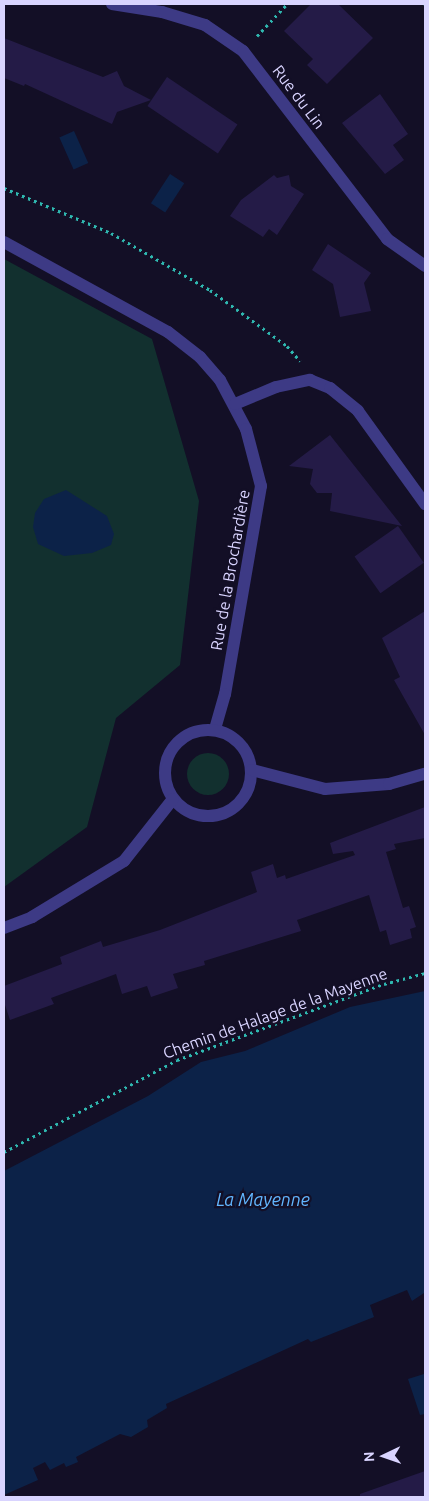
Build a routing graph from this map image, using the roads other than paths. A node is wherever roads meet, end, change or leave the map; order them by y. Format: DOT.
graph roads {
  1 [pos="112,4"];
  2 [pos="4,242"];
  3 [pos="425,266"];
  4 [pos="235,404"];
  5 [pos="425,504"];
  6 [pos="215,730"];
  7 [pos="252,770"];
  8 [pos="425,774"];
  9 [pos="173,799"];
  10 [pos="4,928"];
  1 -- 3 [label="street, Rue du Lin"];
  2 -- 4 [label="street, Rue de la Brochardière"];
  4 -- 5 [label="street"];
  4 -- 6 [label="street, Rue de la Brochardière"];
  6 -- 7 [label="street"];
  6 -- 9 [label="street"];
  7 -- 8 [label="street"];
  7 -- 9 [label="street"];
  9 -- 10 [label="street"];
}
